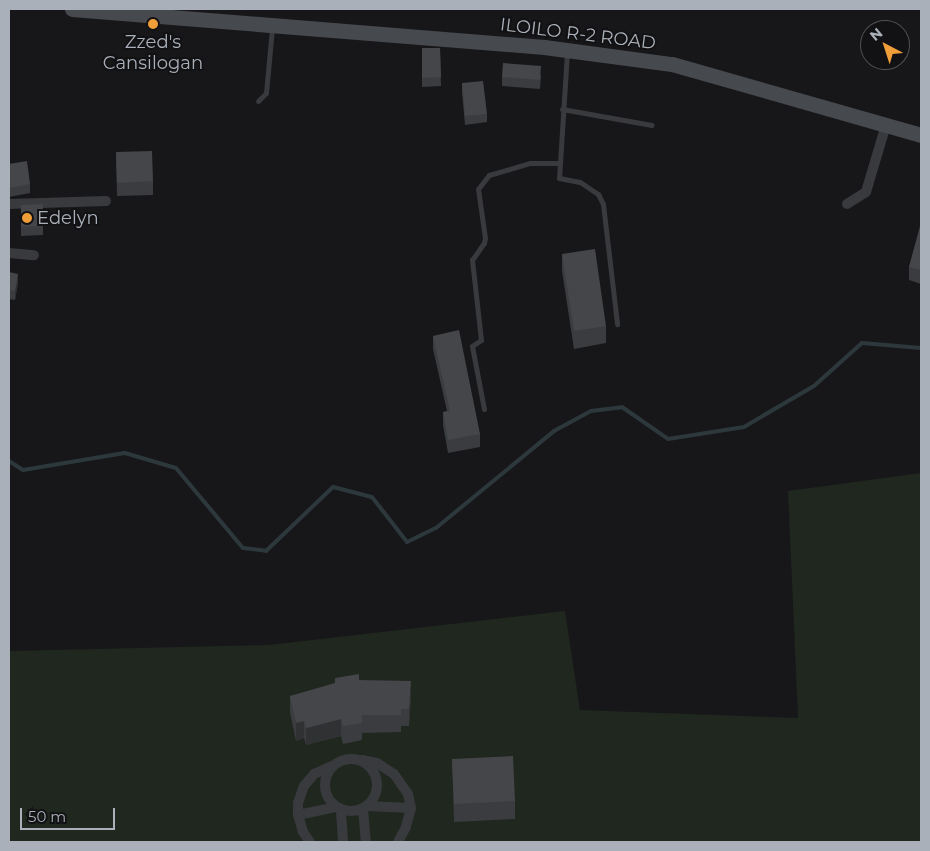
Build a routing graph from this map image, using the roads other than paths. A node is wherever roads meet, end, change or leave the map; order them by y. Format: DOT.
graph roads {
  1 [pos="72,9"];
  2 [pos="122,10"];
  3 [pos="272,26"];
  4 [pos="567,49"];
  5 [pos="258,102"];
  6 [pos="562,110"];
  7 [pos="652,125"];
  8 [pos="886,125"];
  9 [pos="921,135"];
  10 [pos="560,163"];
  11 [pos="106,201"];
  12 [pos="9,204"];
  13 [pos="847,204"];
  14 [pos="9,253"];
  15 [pos="34,255"];
  16 [pos="617,324"];
  17 [pos="484,408"];
  18 [pos="355,759"];
  19 [pos="333,766"];
  20 [pos="365,808"];
  21 [pos="411,808"];
  22 [pos="338,809"];
  23 [pos="298,815"];
  24 [pos="310,842"];
  25 [pos="343,842"];
  26 [pos="366,842"];
  27 [pos="398,842"];
  1 -- 2 [label="main road, ILOILO R-2 ROAD"];
  2 -- 3 [label="main road, ILOILO R-2 ROAD"];
  3 -- 4 [label="main road, ILOILO R-2 ROAD"];
  3 -- 5 [label="lane"];
  4 -- 6 [label="lane"];
  4 -- 8 [label="main road, ILOILO R-2 ROAD"];
  6 -- 7 [label="lane"];
  6 -- 10 [label="lane"];
  8 -- 9 [label="main road, ILOILO R-2 ROAD"];
  8 -- 13 [label="street"];
  10 -- 16 [label="lane"];
  10 -- 17 [label="lane"];
  11 -- 12 [label="street"];
  14 -- 15 [label="street"];
  18 -- 19 [label="street"];
  18 -- 20 [label="street"];
  18 -- 21 [label="street"];
  19 -- 22 [label="street"];
  19 -- 23 [label="street"];
  20 -- 21 [label="street"];
  20 -- 22 [label="street"];
  20 -- 26 [label="street"];
  21 -- 27 [label="street"];
  22 -- 23 [label="street"];
  22 -- 25 [label="street"];
  23 -- 24 [label="street"];
}
